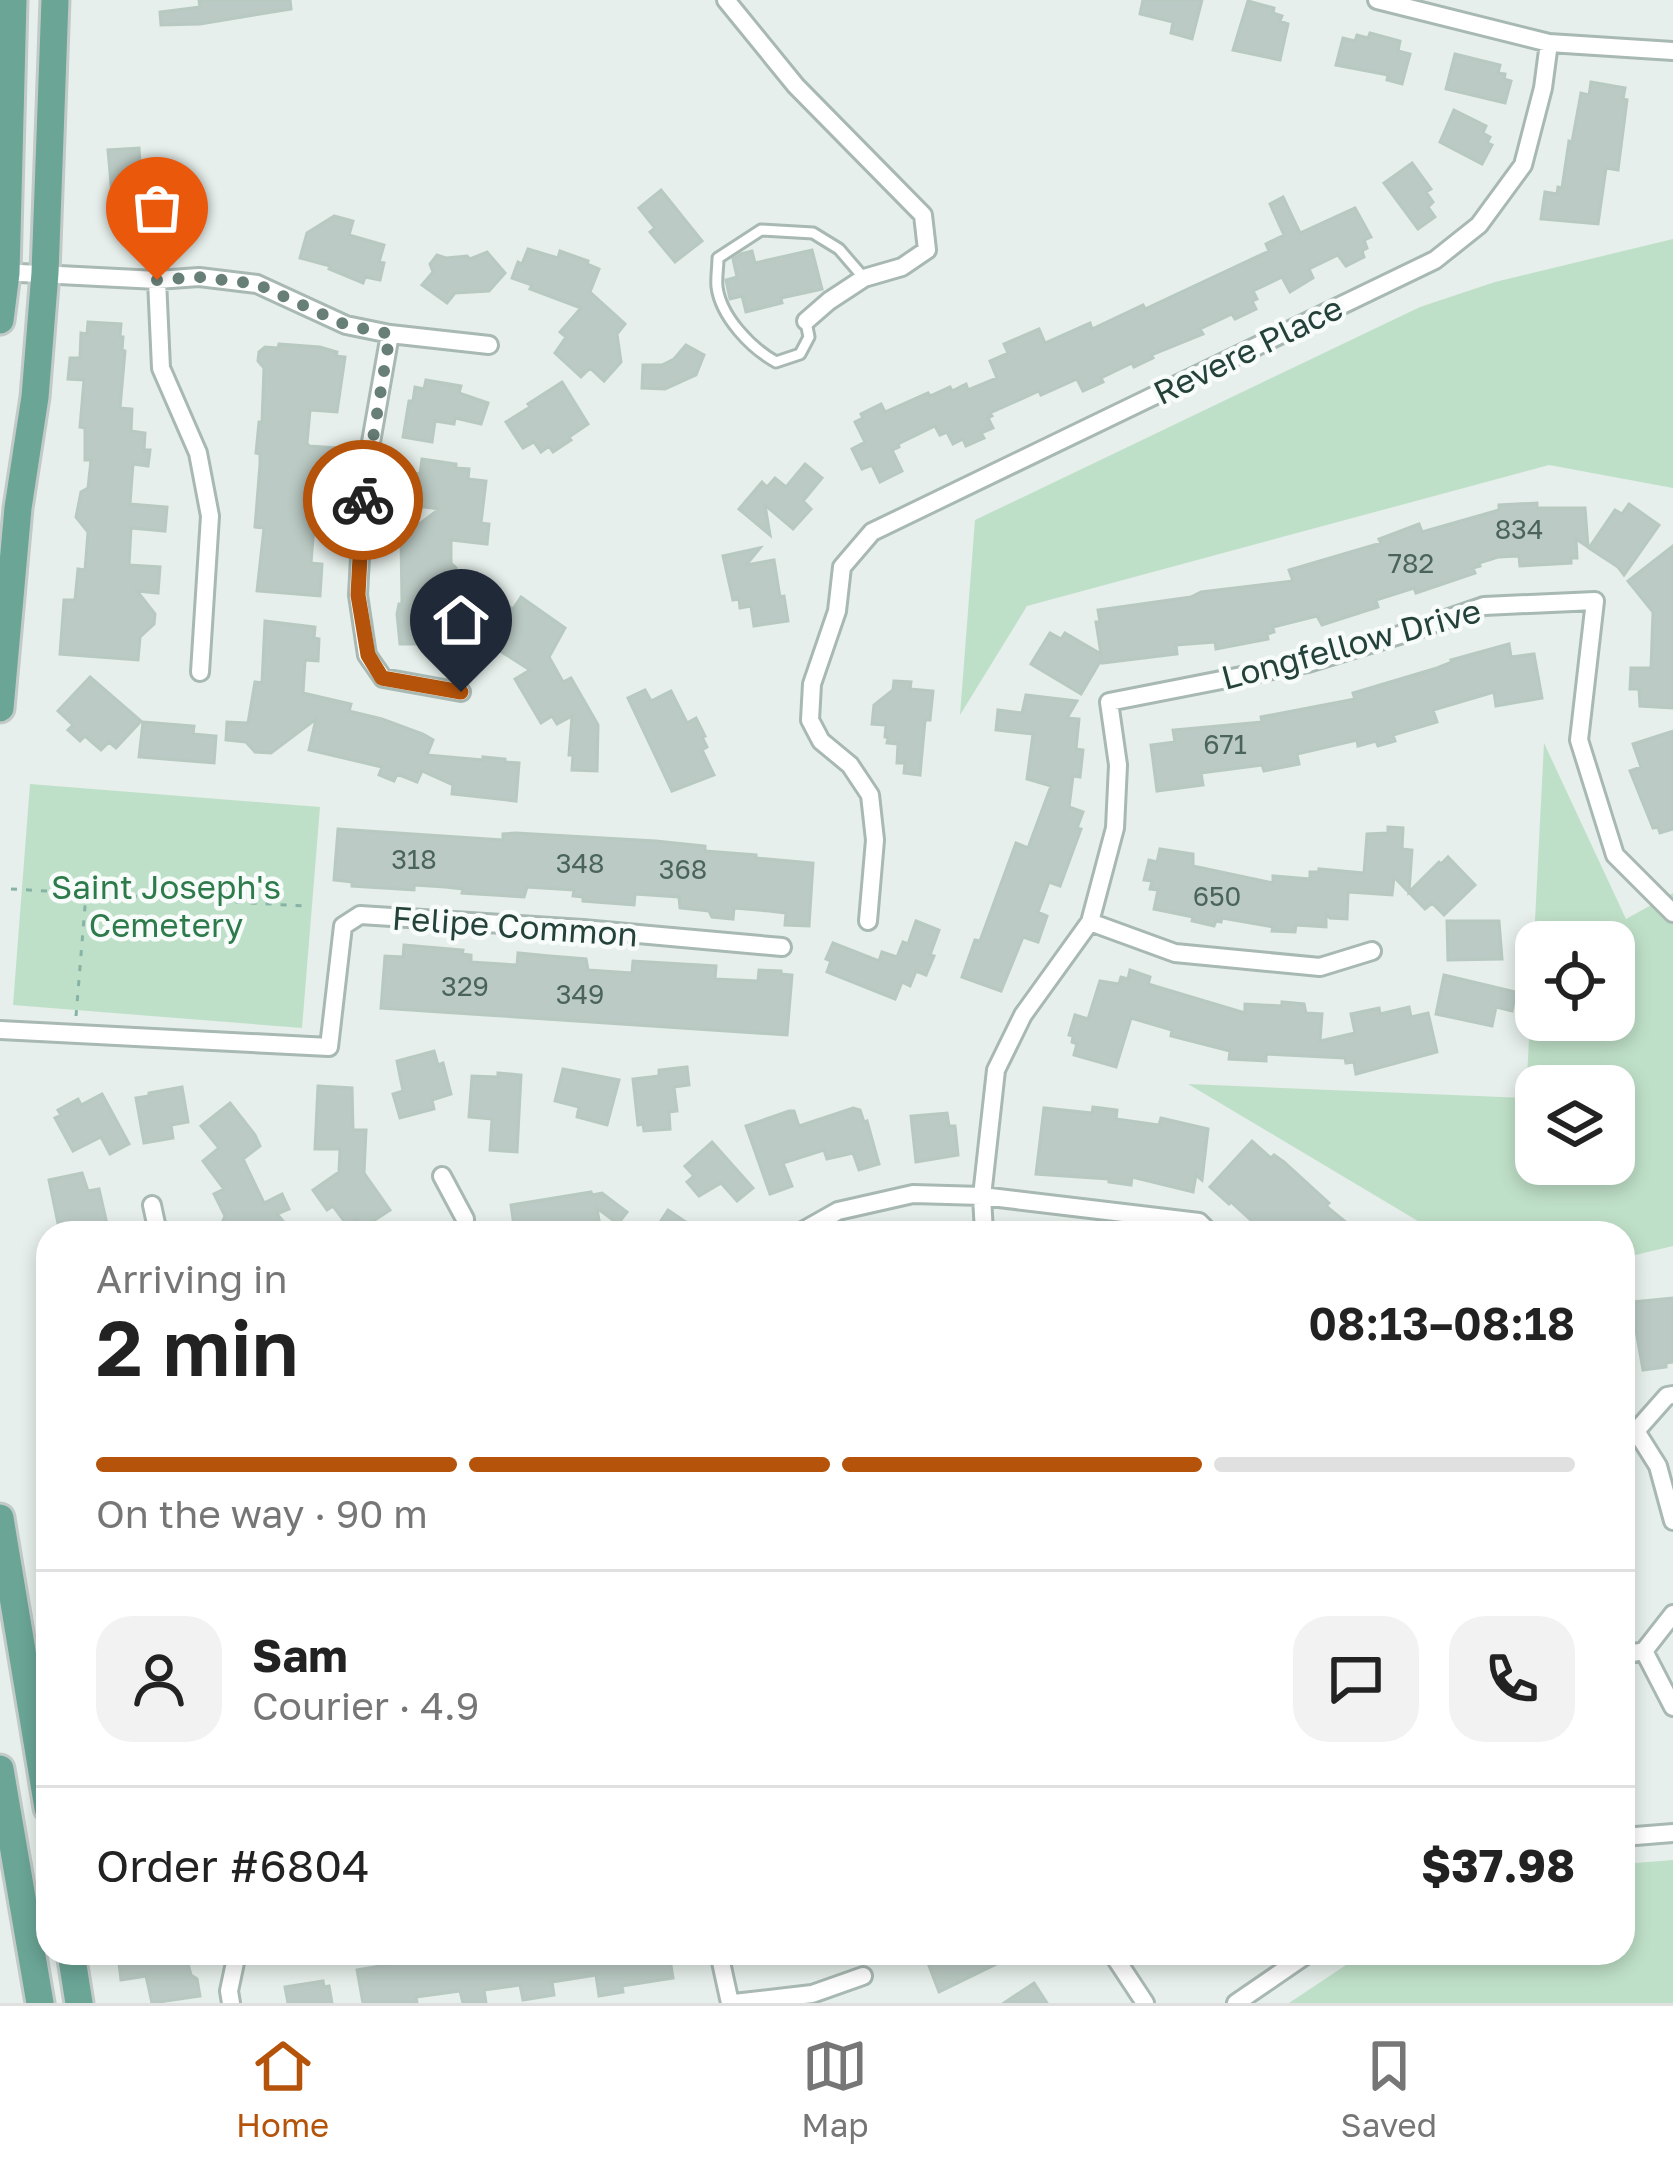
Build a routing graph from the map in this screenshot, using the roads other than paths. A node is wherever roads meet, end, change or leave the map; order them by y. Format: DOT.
graph roads {
  1 [pos="13,0"];
  2 [pos="55,0"];
  3 [pos="726,0"];
  4 [pos="1377,0"];
  5 [pos="1550,43"];
  6 [pos="1673,51"];
  7 [pos="3,272"];
  8 [pos="45,273"];
  9 [pos="864,278"];
  10 [pos="157,280"];
  11 [pos="0,320"];
  12 [pos="806,321"];
  13 [pos="390,334"];
  14 [pos="489,345"];
  15 [pos="200,672"];
  16 [pos="461,692"];
  17 [pos="0,708"];
  18 [pos="1673,913"];
  19 [pos="868,921"];
  20 [pos="1090,922"];
  21 [pos="782,947"];
  22 [pos="1372,951"];
  23 [pos="0,1030"];
  24 [pos="442,1176"];
  25 [pos="982,1196"];
  26 [pos="152,1205"];
  27 [pos="155,1221"];
  28 [pos="465,1221"];
  29 [pos="820,1221"];
  30 [pos="983,1221"];
  31 [pos="1191,1221"];
  32 [pos="1673,1395"];
  33 [pos="1635,1424"];
  34 [pos="1635,1437"];
  35 [pos="0,1518"];
  36 [pos="1673,1521"];
  37 [pos="1673,1614"];
  38 [pos="1644,1651"];
  39 [pos="1635,1653"];
  40 [pos="1673,1707"];
  41 [pos="36,1736"];
  42 [pos="0,1769"];
  43 [pos="1673,1833"];
  44 [pos="1635,1836"];
  45 [pos="73,1965"];
  46 [pos="234,1965"];
  47 [pos="722,1965"];
  48 [pos="1120,1965"];
  49 [pos="1291,1965"];
  50 [pos="863,1976"];
  51 [pos="40,2003"];
  52 [pos="80,2003"];
  53 [pos="231,2003"];
  54 [pos="732,2003"];
  55 [pos="1145,2003"];
  56 [pos="1236,2003"];
  1 -- 7 [label="main road"];
  2 -- 8 [label="main road"];
  3 -- 9 [label="street"];
  4 -- 5 [label="street"];
  5 -- 6 [label="street"];
  5 -- 19 [label="street, Revere Place"];
  7 -- 8 [label="street"];
  7 -- 11 [label="main road"];
  8 -- 10 [label="street"];
  8 -- 17 [label="main road"];
  9 -- 12 [label="street"];
  9 -- 12 [label="lane"];
  10 -- 13 [label="street"];
  10 -- 15 [label="street"];
  13 -- 14 [label="street"];
  13 -- 16 [label="street"];
  18 -- 20 [label="street, Longfellow Drive"];
  20 -- 22 [label="street"];
  20 -- 25 [label="street"];
  21 -- 23 [label="street, Felipe Common"];
  24 -- 28 [label="street"];
  25 -- 29 [label="street"];
  25 -- 30 [label="street"];
  25 -- 31 [label="street"];
  26 -- 27 [label="street"];
  32 -- 33 [label="street"];
  34 -- 36 [label="street"];
  35 -- 41 [label="main road"];
  37 -- 38 [label="street"];
  38 -- 39 [label="street"];
  38 -- 40 [label="street"];
  42 -- 51 [label="main road"];
  43 -- 44 [label="street"];
  45 -- 52 [label="main road"];
  46 -- 53 [label="street"];
  47 -- 54 [label="street"];
  48 -- 55 [label="street"];
  49 -- 56 [label="street"];
  50 -- 54 [label="street"];
}
